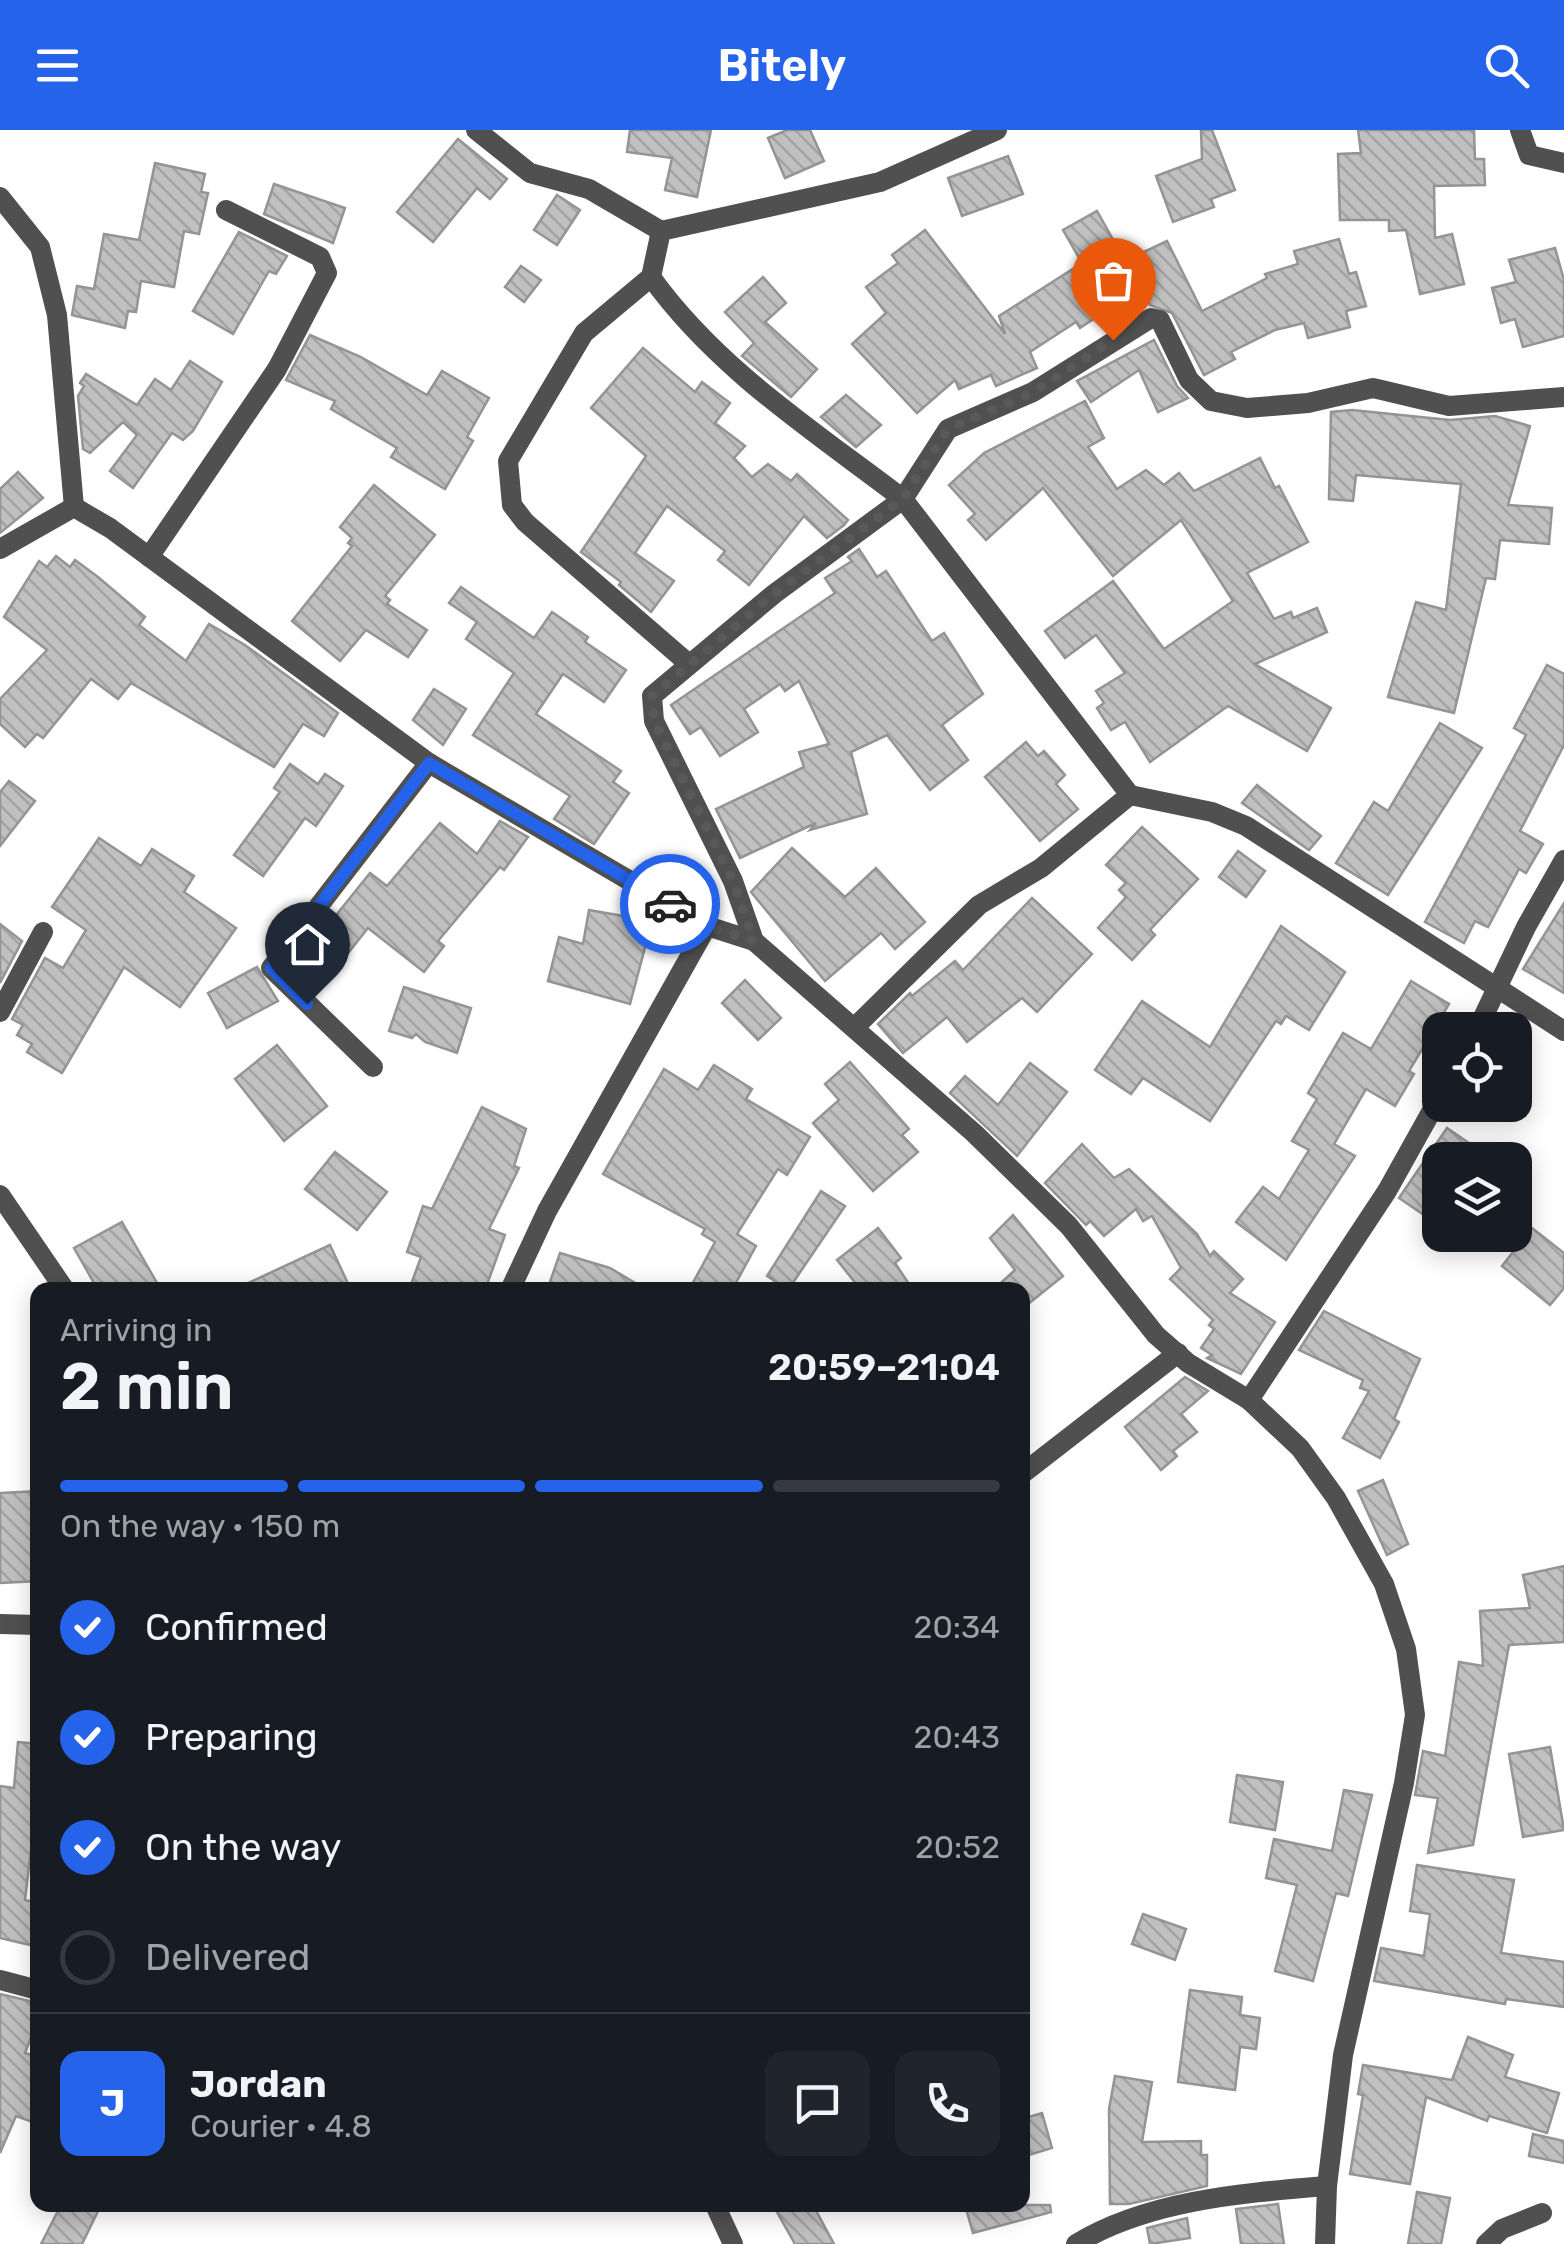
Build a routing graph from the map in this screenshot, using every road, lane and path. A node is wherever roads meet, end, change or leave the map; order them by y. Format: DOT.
graph roads {
  1 [pos="476,130"];
  2 [pos="997,130"];
  3 [pos="1520,130"];
  4 [pos="1564,163"];
  5 [pos="0,196"];
  6 [pos="226,210"];
  7 [pos="661,230"];
  8 [pos="651,276"];
  9 [pos="1564,396"];
  10 [pos="903,499"];
  11 [pos="74,508"];
  12 [pos="0,548"];
  13 [pos="149,557"];
  14 [pos="689,664"];
  15 [pos="429,763"];
  16 [pos="1130,795"];
  17 [pos="1564,860"];
  18 [pos="708,926"];
  19 [pos="44,932"];
  20 [pos="754,941"];
  21 [pos="1500,989"];
  22 [pos="0,1012"];
  23 [pos="1487,1012"];
  24 [pos="855,1027"];
  25 [pos="1564,1031"];
  26 [pos="373,1067"];
  27 [pos="1425,1122"];
  28 [pos="0,1195"];
  29 [pos="60,1282"];
  30 [pos="514,1282"];
  31 [pos="1178,1354"];
  32 [pos="1249,1400"];
  33 [pos="1030,1468"];
  34 [pos="0,1624"];
  35 [pos="30,1625"];
  36 [pos="0,1980"];
  37 [pos="30,1988"];
  38 [pos="1327,2186"];
  39 [pos="718,2212"];
  40 [pos="1542,2212"];
  41 [pos="734,2244"];
  42 [pos="1076,2244"];
  43 [pos="1325,2244"];
  44 [pos="1486,2244"];
  1 -- 7 [label="street"];
  2 -- 7 [label="street"];
  3 -- 4 [label="street"];
  5 -- 11 [label="street"];
  6 -- 13 [label="street"];
  7 -- 8 [label="street"];
  8 -- 10 [label="street"];
  8 -- 14 [label="street"];
  9 -- 10 [label="street"];
  10 -- 14 [label="street"];
  10 -- 16 [label="street"];
  11 -- 12 [label="street"];
  11 -- 13 [label="street"];
  13 -- 15 [label="street"];
  14 -- 20 [label="street"];
  15 -- 18 [label="street"];
  15 -- 26 [label="street"];
  16 -- 21 [label="street"];
  16 -- 24 [label="street"];
  17 -- 21 [label="street"];
  18 -- 20 [label="street"];
  18 -- 30 [label="street"];
  19 -- 22 [label="street"];
  20 -- 24 [label="street"];
  21 -- 23 [label="street"];
  21 -- 25 [label="street"];
  24 -- 31 [label="street"];
  27 -- 32 [label="street"];
  28 -- 29 [label="street"];
  31 -- 32 [label="street"];
  31 -- 33 [label="street"];
  32 -- 38 [label="street"];
  34 -- 35 [label="street"];
  36 -- 37 [label="street"];
  38 -- 42 [label="street"];
  38 -- 43 [label="street"];
  39 -- 41 [label="street"];
  40 -- 44 [label="street"];
}
